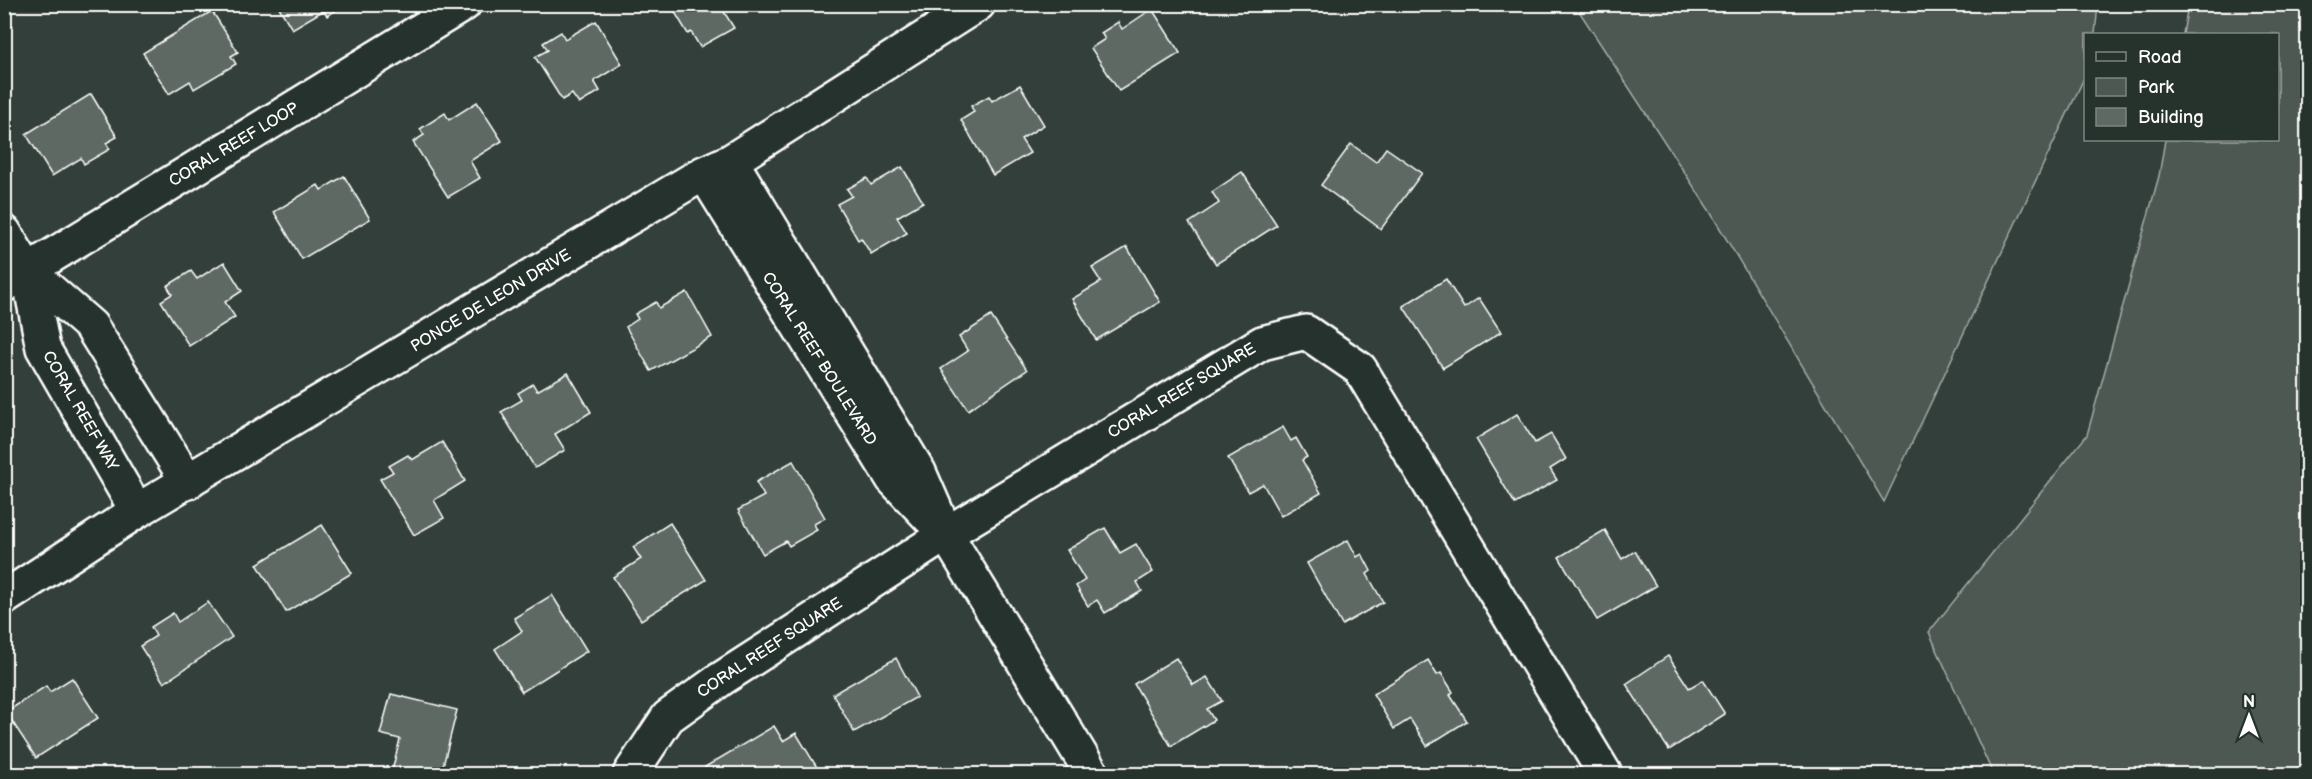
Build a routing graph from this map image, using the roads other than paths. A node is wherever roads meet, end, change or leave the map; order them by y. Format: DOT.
graph roads {
  1 [pos="464,4"];
  2 [pos="978,4"];
  3 [pos="718,167"];
  4 [pos="4,232"];
  5 [pos="16,278"];
  6 [pos="188,482"];
  7 [pos="137,512"];
  8 [pos="946,534"];
  9 [pos="4,598"];
  10 [pos="630,774"];
  11 [pos="1092,774"];
  12 [pos="1605,774"];
  1 -- 5 [label="street, CORAL REEF LOOP"];
  2 -- 3 [label="street, PONCE DE LEON DRIVE"];
  3 -- 6 [label="street, PONCE DE LEON DRIVE"];
  3 -- 8 [label="street, CORAL REEF BOULEVARD"];
  4 -- 5 [label="street, CORAL REEF WAY"];
  5 -- 6 [label="street, CORAL REEF WAY"];
  5 -- 7 [label="street, CORAL REEF WAY"];
  6 -- 7 [label="street, PONCE DE LEON DRIVE"];
  7 -- 9 [label="street, PONCE DE LEON DRIVE"];
  8 -- 10 [label="street, CORAL REEF SQUARE"];
  8 -- 11 [label="street, CORAL REEF BOULEVARD"];
  8 -- 12 [label="street, CORAL REEF SQUARE"];
}
